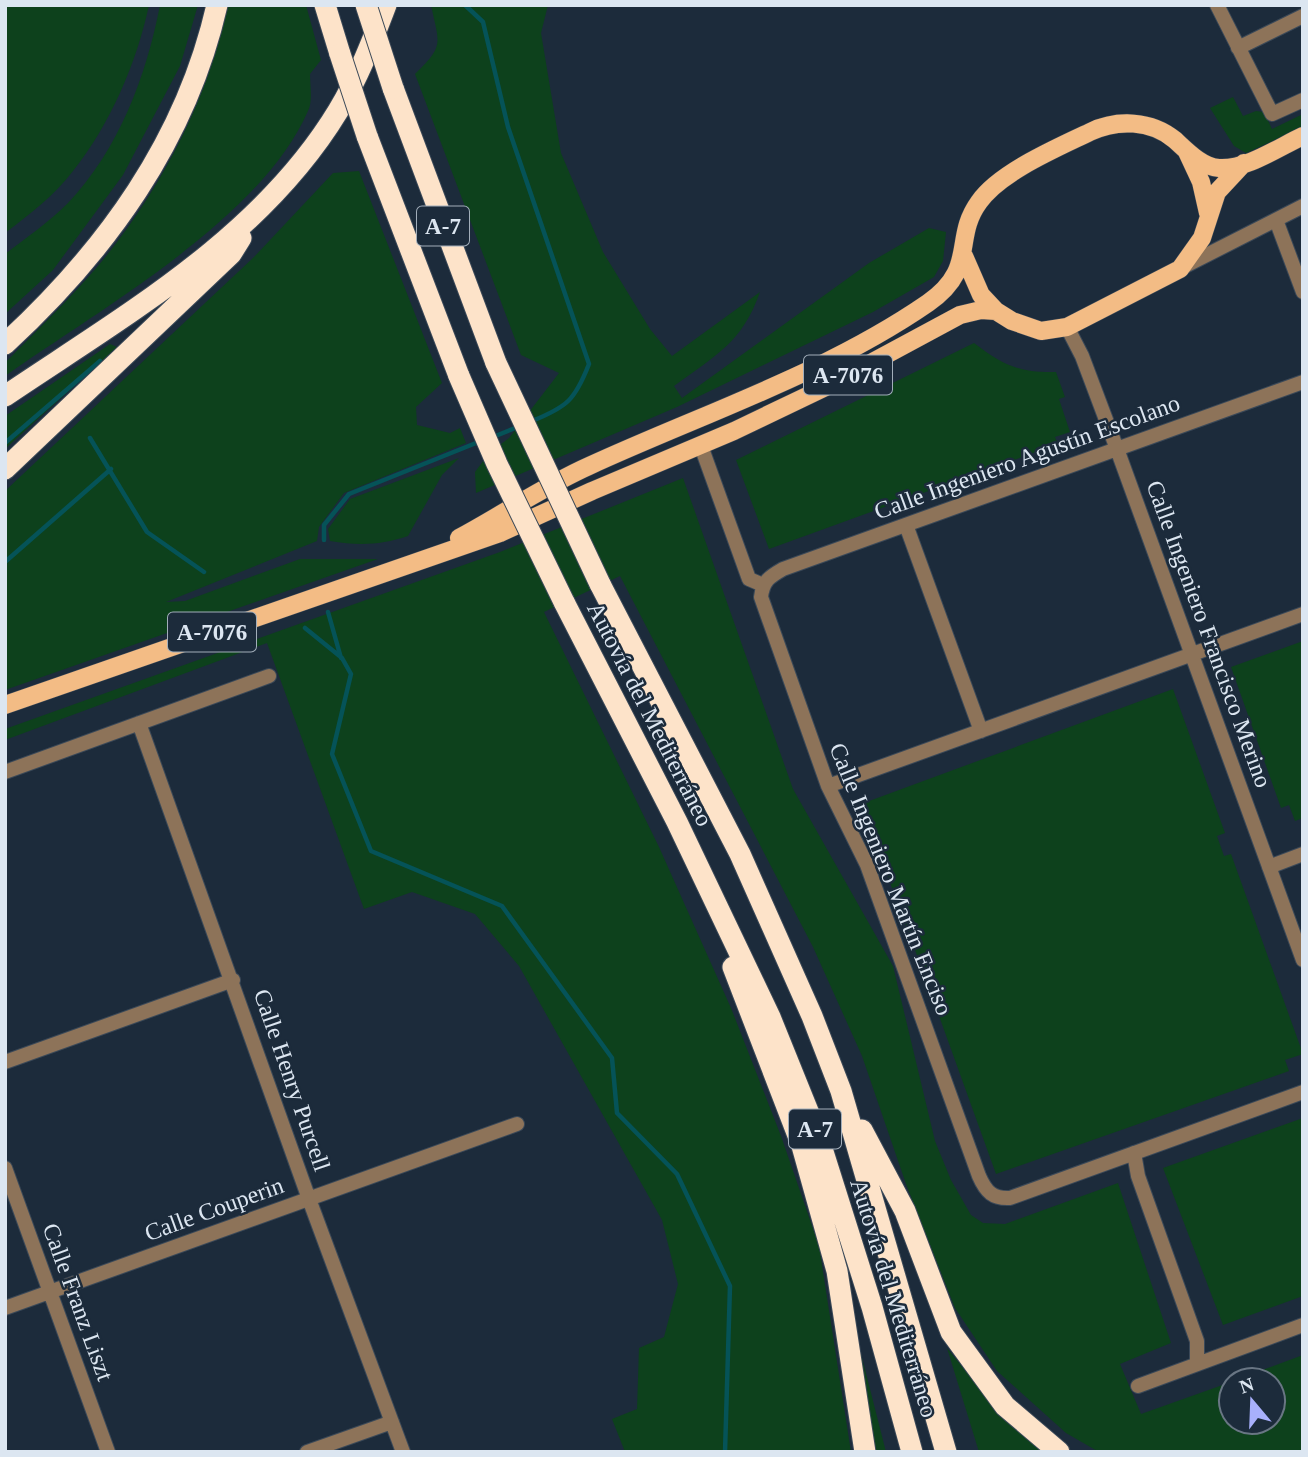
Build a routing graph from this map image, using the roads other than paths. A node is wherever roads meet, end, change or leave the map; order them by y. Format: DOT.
graph roads {
  1 [pos="217,5"];
  2 [pos="325,5"];
  3 [pos="366,5"];
  4 [pos="386,5"];
  5 [pos="1217,5"];
  6 [pos="1303,16"];
  7 [pos="1238,48"];
  8 [pos="1303,100"];
  9 [pos="1303,136"];
  10 [pos="1187,152"];
  11 [pos="1244,163"];
  12 [pos="1303,206"];
  13 [pos="259,209"];
  14 [pos="1208,213"];
  15 [pos="1276,220"];
  16 [pos="964,256"];
  17 [pos="1180,269"];
  18 [pos="1303,292"];
  19 [pos="996,311"];
  20 [pos="1067,327"];
  21 [pos="5,344"];
  22 [pos="1303,382"];
  23 [pos="5,396"];
  24 [pos="701,446"];
  25 [pos="1117,449"];
  26 [pos="5,469"];
  27 [pos="905,525"];
  28 [pos="418,559"];
  29 [pos="766,581"];
  30 [pos="1303,614"];
  31 [pos="1192,654"];
  32 [pos="269,676"];
  33 [pos="5,705"];
  34 [pos="139,723"];
  35 [pos="981,731"];
  36 [pos="5,772"];
  37 [pos="828,786"];
  38 [pos="677,822"];
  39 [pos="1303,854"];
  40 [pos="1269,867"];
  41 [pos="1303,960"];
  42 [pos="233,980"];
  43 [pos="5,1062"];
  44 [pos="841,1091"];
  45 [pos="1303,1092"];
  46 [pos="517,1124"];
  47 [pos="1134,1153"];
  48 [pos="5,1168"];
  49 [pos="309,1199"];
  50 [pos="50,1292"];
  51 [pos="5,1308"];
  52 [pos="1303,1325"];
  53 [pos="1197,1364"];
  54 [pos="1138,1386"];
  55 [pos="392,1422"];
  56 [pos="108,1452"];
  57 [pos="307,1452"];
  58 [pos="403,1452"];
  59 [pos="865,1452"];
  60 [pos="912,1452"];
  61 [pos="946,1452"];
  62 [pos="1059,1452"];
  1 -- 21 [label="highway"];
  2 -- 38 [label="highway, Autovía del Mediterráneo / A-7, bridge"];
  3 -- 44 [label="highway, Autovía del Mediterráneo / A-7, bridge"];
  4 -- 13 [label="highway"];
  5 -- 7 [label="street"];
  6 -- 7 [label="street"];
  7 -- 8 [label="street"];
  9 -- 11 [label="main road, A-7076"];
  10 -- 11 [label="main road, A-7076"];
  10 -- 14 [label="main road, A-7076"];
  10 -- 16 [label="main road, A-7076"];
  11 -- 14 [label="main road, A-7076"];
  12 -- 15 [label="street"];
  13 -- 23 [label="highway"];
  13 -- 26 [label="highway"];
  14 -- 17 [label="main road, A-7076"];
  15 -- 17 [label="street"];
  15 -- 18 [label="street"];
  16 -- 19 [label="main road, A-7076"];
  16 -- 28 [label="main road, A-7076"];
  17 -- 20 [label="main road, A-7076"];
  19 -- 20 [label="main road, A-7076"];
  19 -- 24 [label="main road, A-7076"];
  20 -- 25 [label="street, Calle Ingeniero Francisco Merino"];
  22 -- 25 [label="street, Calle Ingeniero Agustín Escolano"];
  24 -- 28 [label="main road, A-7076"];
  24 -- 29 [label="street"];
  25 -- 27 [label="street, Calle Ingeniero Agustín Escolano"];
  25 -- 31 [label="street, Calle Ingeniero Francisco Merino"];
  27 -- 29 [label="street, Calle Ingeniero Agustín Escolano"];
  27 -- 35 [label="street"];
  28 -- 33 [label="main road, A-7076"];
  29 -- 37 [label="street, Calle Ingeniero Martín Enciso"];
  30 -- 31 [label="street"];
  31 -- 35 [label="street"];
  31 -- 40 [label="street, Calle Ingeniero Francisco Merino"];
  32 -- 34 [label="street"];
  34 -- 36 [label="street"];
  34 -- 42 [label="street, Calle Henry Purcell"];
  35 -- 37 [label="street"];
  37 -- 47 [label="street, Calle Ingeniero Martín Enciso"];
  38 -- 59 [label="highway"];
  38 -- 60 [label="highway, Autovía del Mediterráneo / A-7"];
  39 -- 40 [label="street"];
  40 -- 41 [label="street, Calle Ingeniero Francisco Merino"];
  42 -- 43 [label="street"];
  42 -- 49 [label="street, Calle Henry Purcell"];
  44 -- 61 [label="highway, Autovía del Mediterráneo / A-7"];
  44 -- 62 [label="highway"];
  45 -- 47 [label="street"];
  46 -- 49 [label="street, Calle Couperin"];
  47 -- 53 [label="street"];
  48 -- 50 [label="street, Calle Franz Liszt"];
  49 -- 50 [label="street, Calle Couperin"];
  49 -- 55 [label="street, Calle Henry Purcell"];
  50 -- 51 [label="street, Calle Couperin"];
  50 -- 56 [label="street, Calle Franz Liszt"];
  52 -- 53 [label="street"];
  53 -- 54 [label="street"];
  55 -- 57 [label="street"];
  55 -- 58 [label="street, Calle Henry Purcell"];
}
